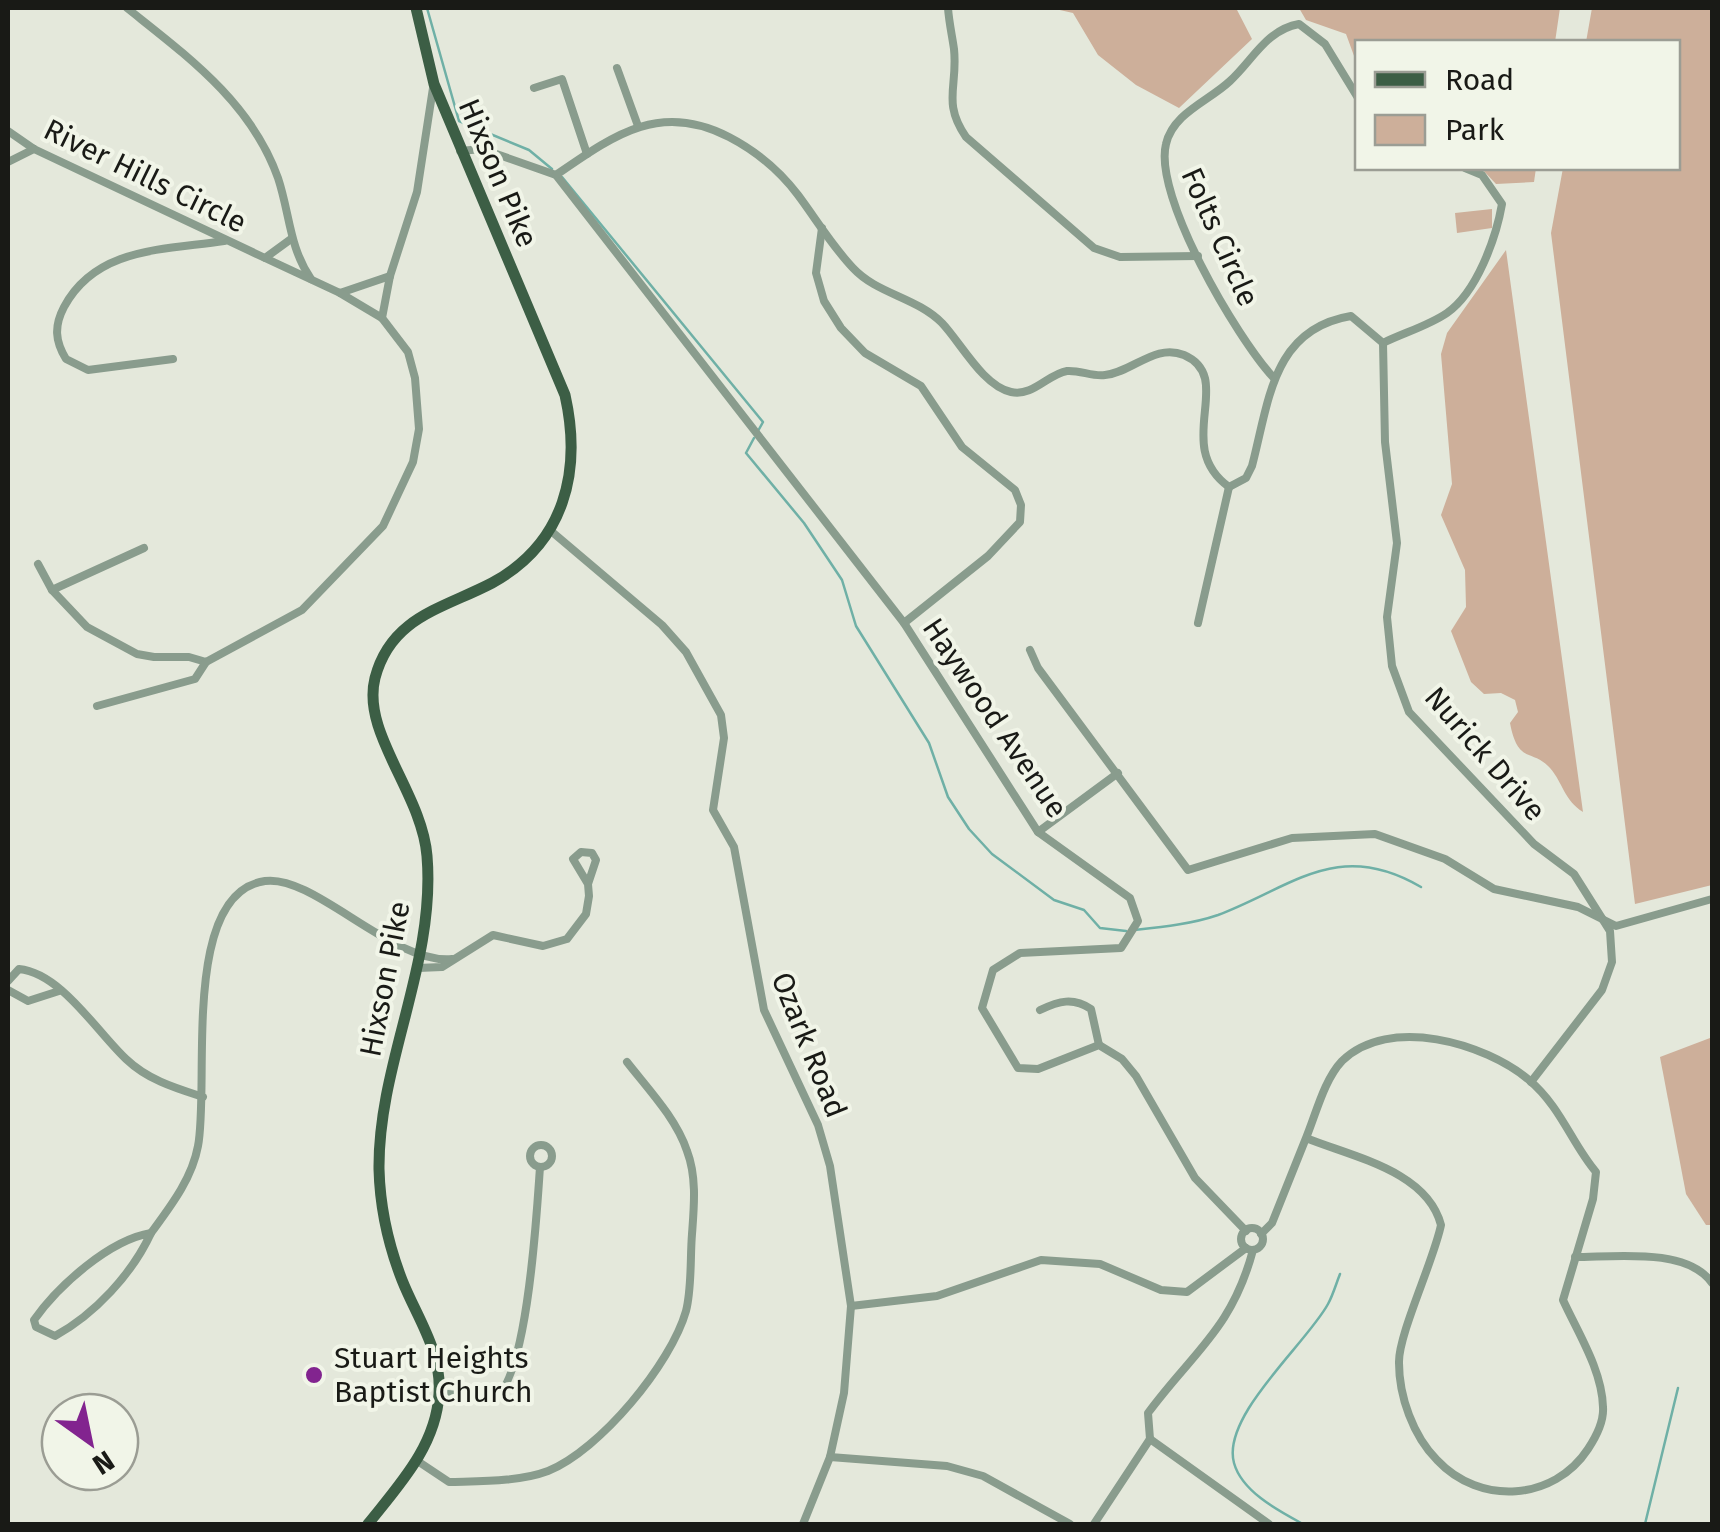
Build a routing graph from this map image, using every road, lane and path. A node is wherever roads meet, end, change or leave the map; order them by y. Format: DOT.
graph roads {
  1 [pos="127,8"];
  2 [pos="416,8"];
  3 [pos="948,8"];
  4 [pos="617,68"];
  5 [pos="434,84"];
  6 [pos="534,88"];
  7 [pos="1355,93"];
  8 [pos="638,126"];
  9 [pos="8,131"];
  10 [pos="34,149"];
  11 [pos="460,151"];
  12 [pos="587,154"];
  13 [pos="8,162"];
  14 [pos="1470,170"];
  15 [pos="556,175"];
  16 [pos="822,228"];
  17 [pos="291,239"];
  18 [pos="224,241"];
  19 [pos="1198,256"];
  20 [pos="265,258"];
  21 [pos="390,276"];
  22 [pos="312,280"];
  23 [pos="340,293"];
  24 [pos="382,318"];
  25 [pos="1383,343"];
  26 [pos="173,358"];
  27 [pos="1272,377"];
  28 [pos="1229,487"];
  29 [pos="551,532"];
  30 [pos="144,548"];
  31 [pos="38,564"];
  32 [pos="52,590"];
  33 [pos="904,622"];
  34 [pos="1198,624"];
  35 [pos="1030,650"];
  36 [pos="206,662"];
  37 [pos="97,706"];
  38 [pos="1118,773"];
  39 [pos="1038,832"];
  40 [pos="588,884"];
  41 [pos="1712,899"];
  42 [pos="1606,920"];
  43 [pos="420,953"];
  44 [pos="452,959"];
  45 [pos="418,968"];
  46 [pos="8,982"];
  47 [pos="8,990"];
  48 [pos="59,991"];
  49 [pos="1040,1010"];
  50 [pos="1099,1045"];
  51 [pos="626,1062"];
  52 [pos="1531,1082"];
  53 [pos="203,1097"];
  54 [pos="1306,1138"];
  55 [pos="540,1167"];
  56 [pos="1246,1231"];
  57 [pos="151,1233"];
  58 [pos="1261,1234"];
  59 [pos="1250,1249"];
  60 [pos="1575,1257"];
  61 [pos="1712,1282"];
  62 [pos="851,1306"];
  63 [pos="439,1393"];
  64 [pos="1150,1439"];
  65 [pos="830,1457"];
  66 [pos="416,1460"];
  67 [pos="368,1524"];
  68 [pos="803,1524"];
  69 [pos="1070,1524"];
  70 [pos="1094,1524"];
  71 [pos="1269,1524"];
  1 -- 17 [label="street, River Hills Circle"];
  2 -- 5 [label="main road, Hixson Pike"];
  3 -- 19 [label="street"];
  4 -- 8 [label="street"];
  5 -- 11 [label="main road, Hixson Pike"];
  5 -- 21 [label="street"];
  6 -- 12 [label="street"];
  7 -- 19 [label="street, Folts Circle"];
  8 -- 12 [label="street"];
  8 -- 16 [label="street"];
  9 -- 10 [label="street, River Hills Circle"];
  10 -- 13 [label="street"];
  10 -- 18 [label="street, River Hills Circle"];
  11 -- 15 [label="street"];
  11 -- 29 [label="main road, Hixson Pike"];
  12 -- 15 [label="street"];
  14 -- 25 [label="street"];
  15 -- 33 [label="street, Haywood Avenue"];
  16 -- 28 [label="street"];
  16 -- 33 [label="street"];
  17 -- 20 [label="street, River Hills Circle"];
  17 -- 22 [label="street, River Hills Circle"];
  18 -- 20 [label="street, River Hills Circle"];
  18 -- 26 [label="street"];
  19 -- 27 [label="street, Folts Circle"];
  20 -- 22 [label="street, River Hills Circle"];
  21 -- 23 [label="street"];
  21 -- 24 [label="street"];
  22 -- 23 [label="street, River Hills Circle"];
  23 -- 24 [label="street, River Hills Circle"];
  24 -- 36 [label="street"];
  25 -- 27 [label="street"];
  25 -- 42 [label="street, Nurick Drive"];
  27 -- 28 [label="street"];
  28 -- 34 [label="street"];
  29 -- 43 [label="main road, Hixson Pike"];
  29 -- 62 [label="street, Ozark Road"];
  30 -- 32 [label="street"];
  31 -- 32 [label="street"];
  32 -- 36 [label="street"];
  33 -- 39 [label="street, Haywood Avenue"];
  35 -- 38 [label="street"];
  36 -- 37 [label="street"];
  38 -- 39 [label="street"];
  38 -- 42 [label="street"];
  39 -- 50 [label="street, Haywood Avenue"];
  40 -- 44 [label="street"];
  41 -- 42 [label="street"];
  42 -- 52 [label="street"];
  43 -- 44 [label="street"];
  43 -- 45 [label="main road, Hixson Pike"];
  43 -- 53 [label="street"];
  44 -- 45 [label="street"];
  45 -- 63 [label="main road, Hixson Pike"];
  46 -- 48 [label="street"];
  47 -- 48 [label="street"];
  48 -- 53 [label="street"];
  49 -- 50 [label="street"];
  50 -- 56 [label="street"];
  51 -- 66 [label="street"];
  52 -- 54 [label="street"];
  52 -- 60 [label="street"];
  53 -- 57 [label="street"];
  54 -- 58 [label="street"];
  54 -- 60 [label="street"];
  55 -- 63 [label="street"];
  56 -- 58 [label="street"];
  56 -- 59 [label="street"];
  57 -- 57 [label="street"];
  58 -- 59 [label="street"];
  59 -- 62 [label="street"];
  59 -- 64 [label="street"];
  60 -- 61 [label="street"];
  62 -- 65 [label="street, Ozark Road"];
  63 -- 66 [label="main road, Hixson Pike"];
  64 -- 70 [label="street"];
  64 -- 71 [label="street"];
  65 -- 68 [label="street, Ozark Road"];
  65 -- 69 [label="street"];
  66 -- 67 [label="main road, Hixson Pike"];
}
